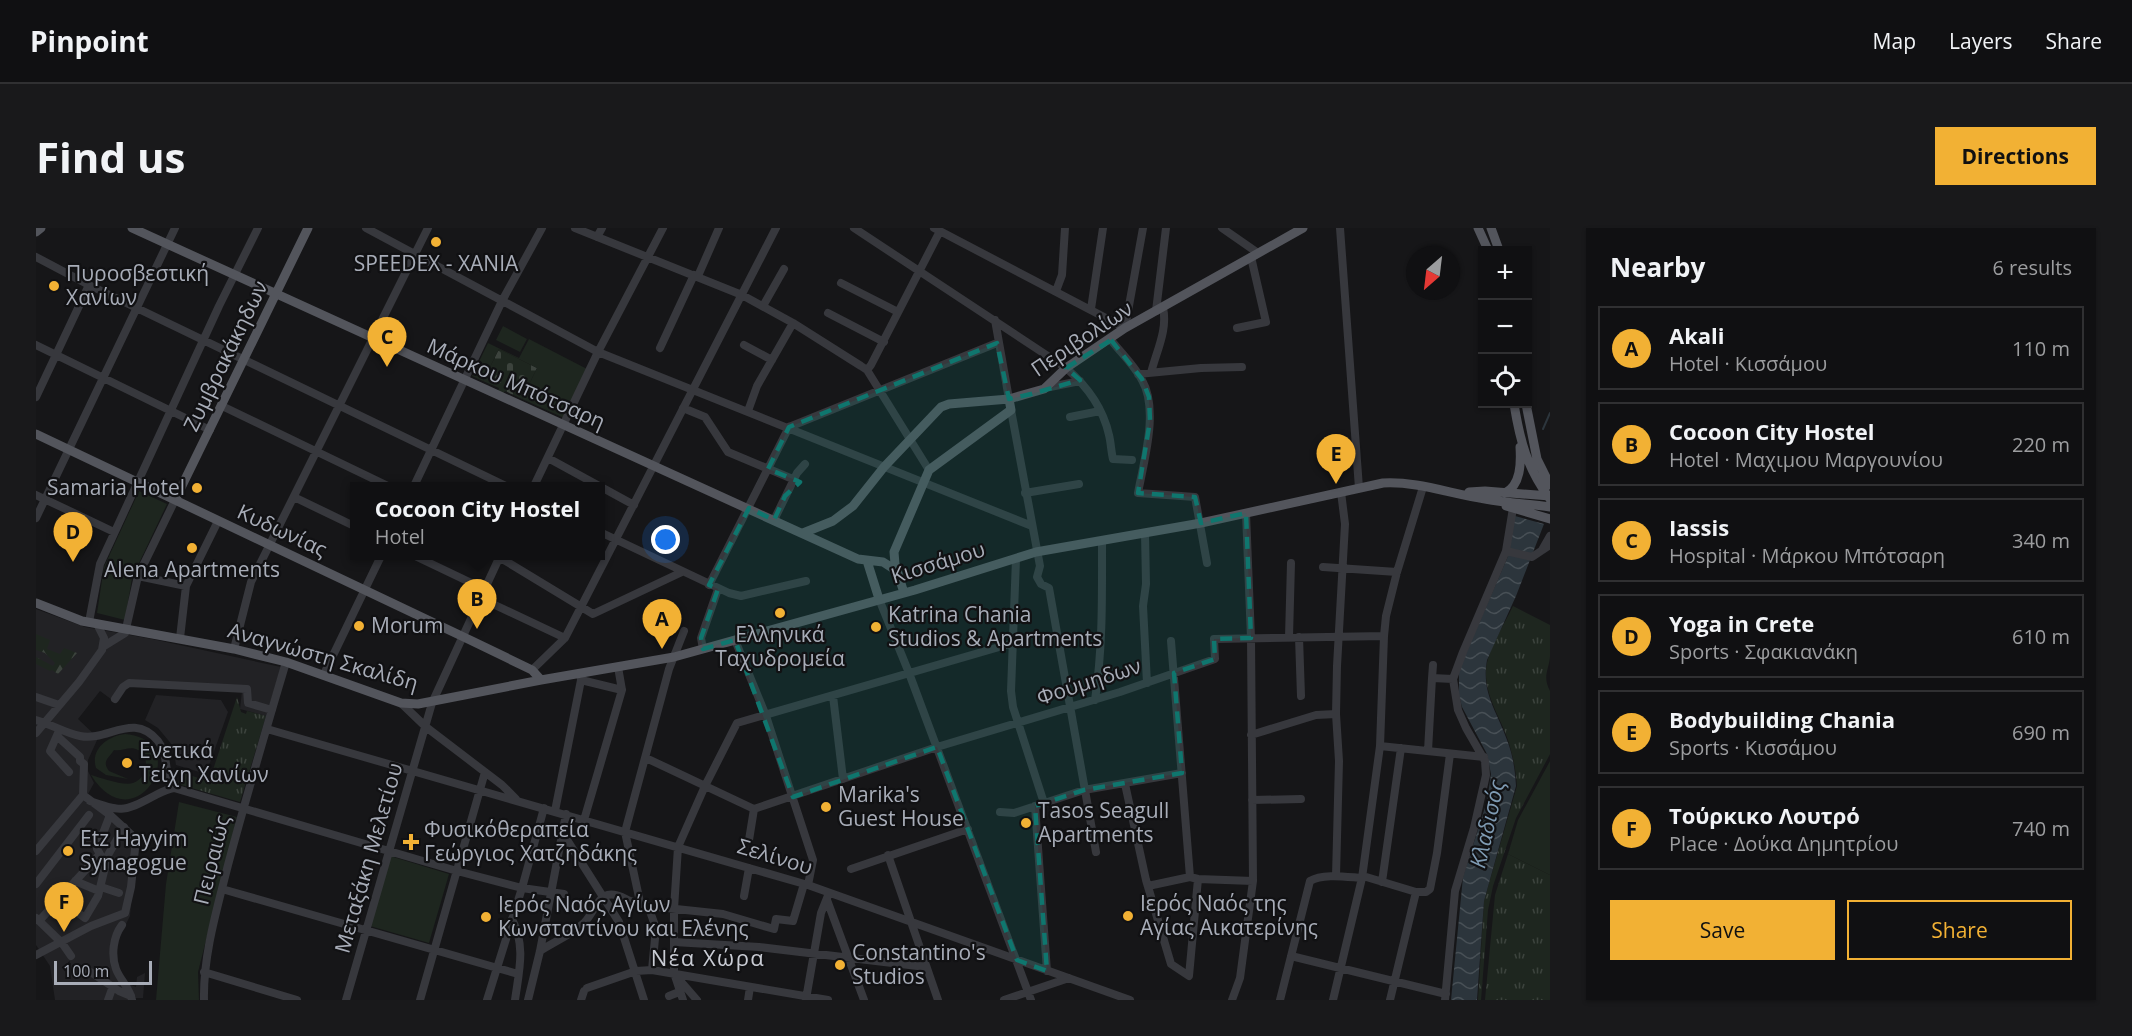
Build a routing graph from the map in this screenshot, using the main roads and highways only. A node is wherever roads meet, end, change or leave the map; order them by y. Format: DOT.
graph roads {
  1 [pos="40,228"];
  2 [pos="132,228"];
  3 [pos="308,228"];
  4 [pos="1301,228"];
  5 [pos="1478,228"];
  6 [pos="1491,228"];
  7 [pos="36,232"];
  8 [pos="1486,246"];
  9 [pos="1498,246"];
  10 [pos="276,294"];
  11 [pos="1009,399"];
  12 [pos="1515,408"];
  13 [pos="1527,408"];
  14 [pos="36,434"];
  15 [pos="1520,439"];
  16 [pos="1550,485"];
  17 [pos="1458,493"];
  18 [pos="1505,493"];
  19 [pos="1549,497"];
  20 [pos="1484,499"];
  21 [pos="175,500"];
  22 [pos="1550,507"];
  23 [pos="1550,519"];
  24 [pos="803,533"];
  25 [pos="894,552"];
  26 [pos="854,556"];
  27 [pos="883,563"];
  28 [pos="868,564"];
  29 [pos="897,571"];
  30 [pos="904,593"];
  31 [pos="879,599"];
  32 [pos="36,603"];
  33 [pos="541,680"];
  34 [pos="432,703"];
  1 -- 7 [label="main road"];
  2 -- 10 [label="main road, Μάρκου Μπότσαρη"];
  3 -- 10 [label="main road, Ζυμβρακάκηδων"];
  4 -- 11 [label="main road, Περιβολίων"];
  5 -- 8 [label="main road"];
  6 -- 9 [label="main road"];
  10 -- 21 [label="main road, Ζυμβρακάκηδων"];
  10 -- 24 [label="main road, Μάρκου Μπότσαρη"];
  11 -- 24 [label="main road, Περιβολίων"];
  11 -- 25 [label="main road"];
  12 -- 15 [label="main road"];
  13 -- 16 [label="main road"];
  14 -- 21 [label="main road, Κυδωνίας"];
  15 -- 18 [label="main road"];
  15 -- 19 [label="main road"];
  17 -- 18 [label="main road, Κισσάμου"];
  17 -- 20 [label="main road, Κισσάμου"];
  17 -- 30 [label="main road, Κισσάμου"];
  18 -- 19 [label="main road, Κισσάμου"];
  20 -- 22 [label="main road, Κισσάμου"];
  20 -- 23 [label="main road"];
  21 -- 33 [label="main road, Κυδωνίας"];
  24 -- 26 [label="main road, Μάρκου Μπότσαρη"];
  25 -- 27 [label="main road"];
  25 -- 29 [label="main road"];
  26 -- 27 [label="main road, Μάρκου Μπότσαρη"];
  26 -- 28 [label="main road, Μάρκου Μπότσαρη"];
  27 -- 28 [label="main road, Μάρκου Μπότσαρη"];
  27 -- 29 [label="main road"];
  28 -- 31 [label="main road"];
  29 -- 30 [label="main road"];
  30 -- 31 [label="main road, Κισσάμου"];
  31 -- 33 [label="main road, Κισσάμου"];
  32 -- 34 [label="main road, Αναγνώστη Σκαλίδη"];
  33 -- 34 [label="main road, Κισσάμου"];
}
